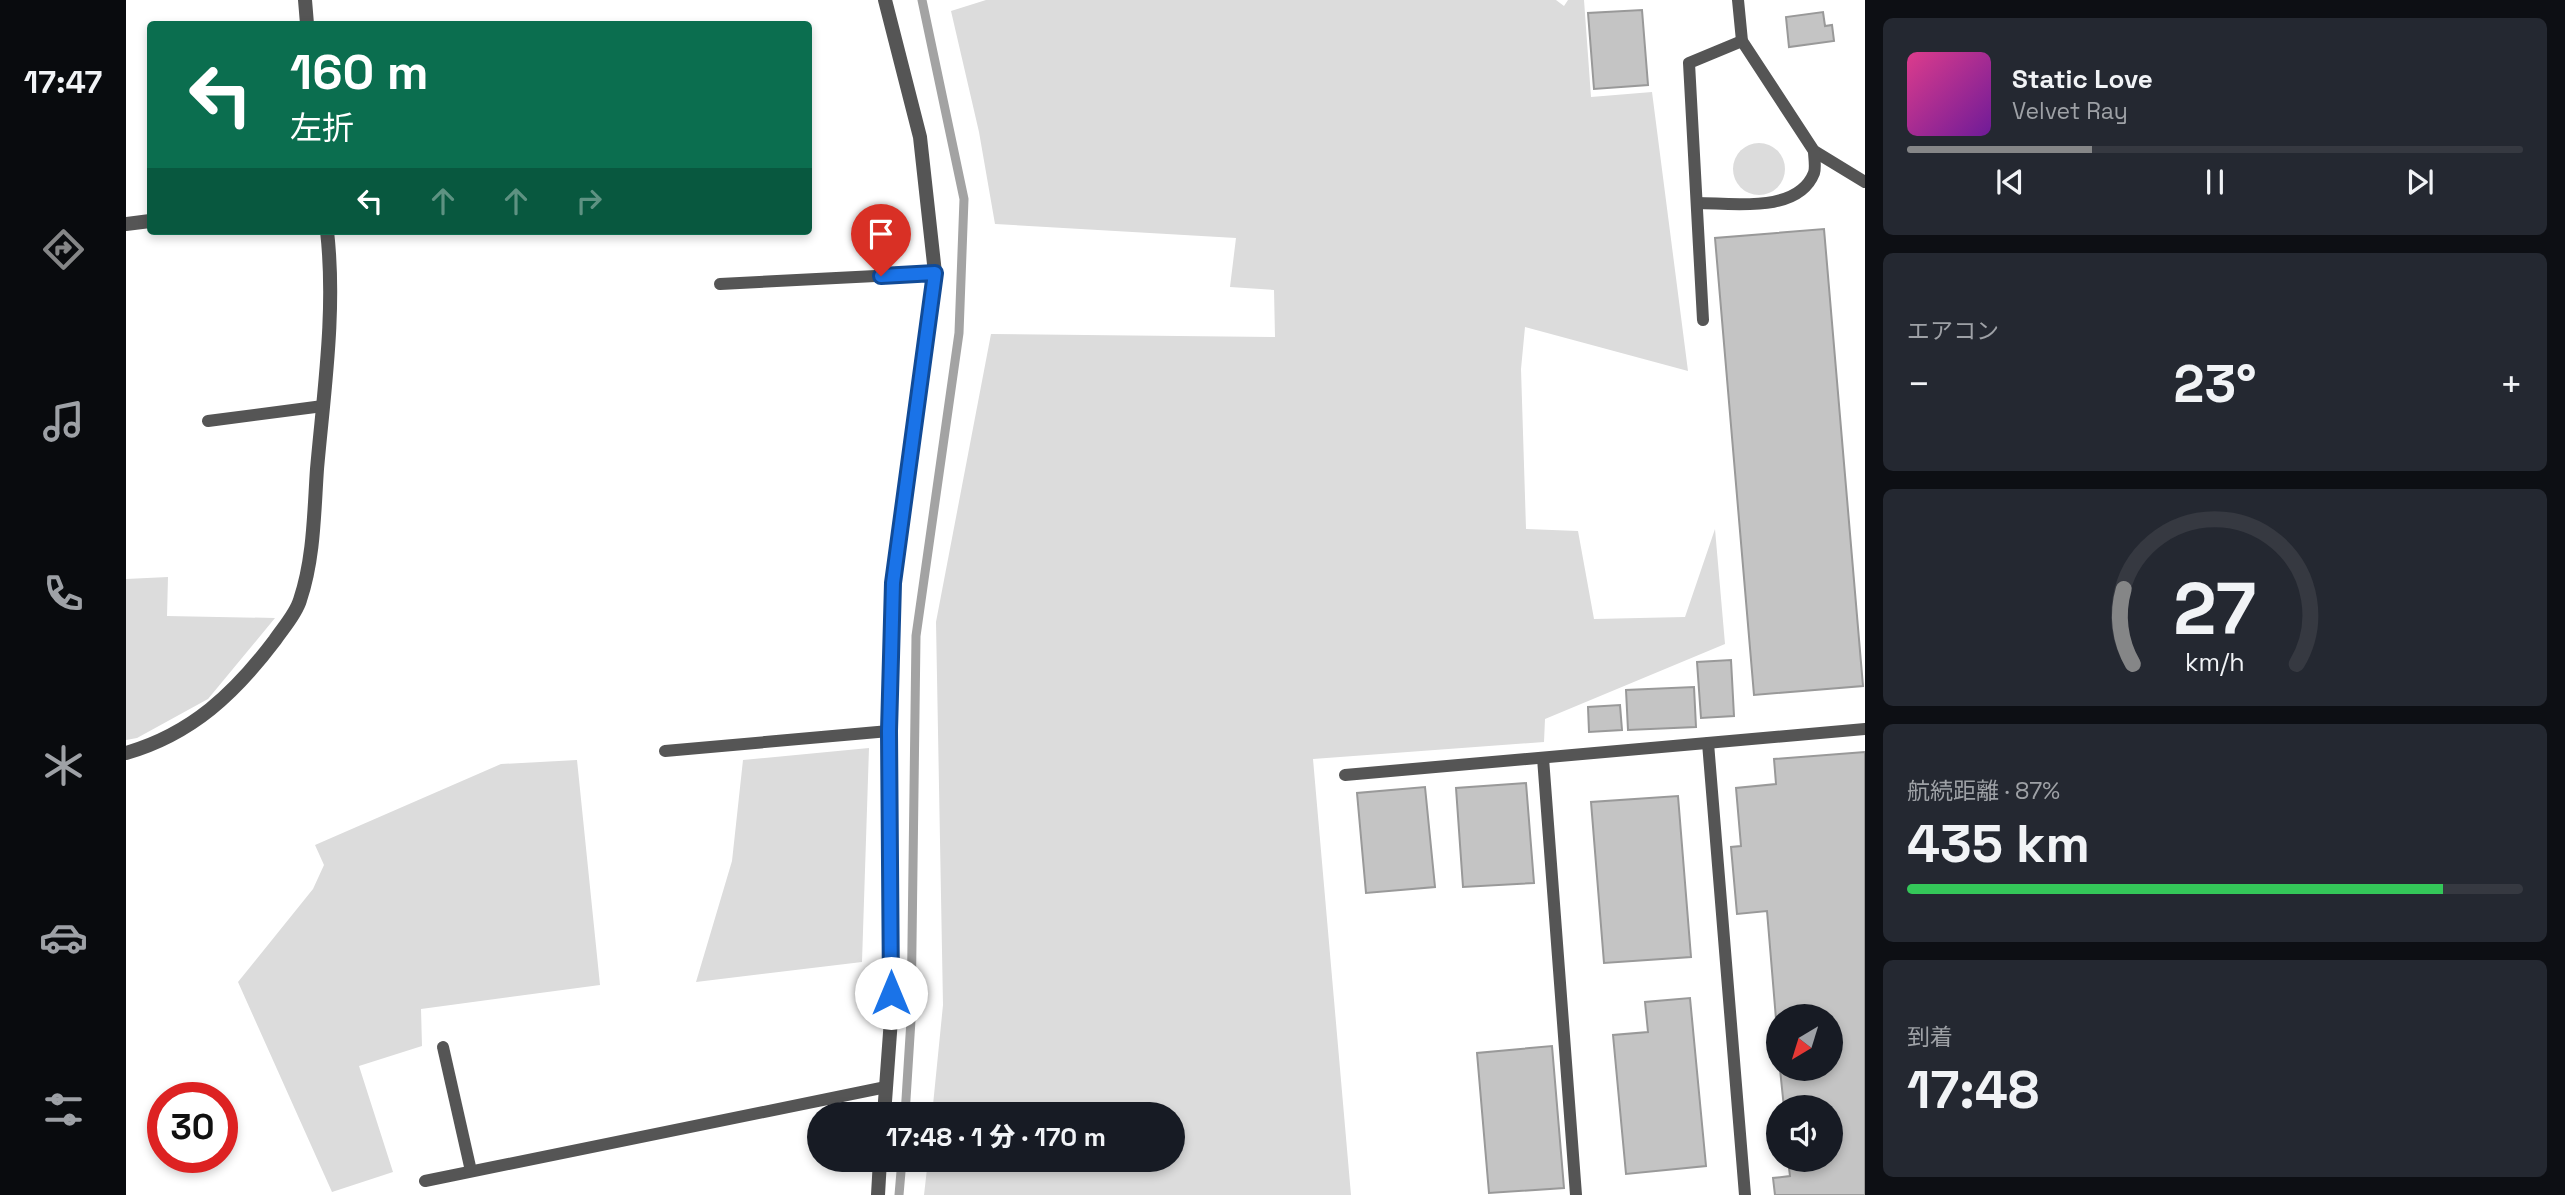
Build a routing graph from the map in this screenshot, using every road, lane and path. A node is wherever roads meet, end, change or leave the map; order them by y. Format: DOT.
graph roads {
  1 [pos="305,0"];
  2 [pos="885,0"];
  3 [pos="1738,0"];
  4 [pos="307,21"];
  5 [pos="1742,41"];
  6 [pos="1814,150"];
  7 [pos="1865,182"];
  8 [pos="1697,203"];
  9 [pos="147,221"];
  10 [pos="126,224"];
  11 [pos="327,235"];
  12 [pos="935,273"];
  13 [pos="720,284"];
  14 [pos="1703,320"];
  15 [pos="323,406"];
  16 [pos="208,421"];
  17 [pos="1865,729"];
  18 [pos="889,731"];
  19 [pos="1708,743"];
  20 [pos="665,751"];
  21 [pos="126,753"];
  22 [pos="1543,758"];
  23 [pos="1345,775"];
  24 [pos="443,1047"];
  25 [pos="886,1087"];
  26 [pos="885,1102"];
  27 [pos="471,1171"];
  28 [pos="879,1172"];
  29 [pos="425,1181"];
  30 [pos="878,1195"];
  31 [pos="1576,1195"];
  32 [pos="1745,1195"];
  1 -- 4 [label="street"];
  2 -- 12 [label="street"];
  3 -- 5 [label="lane"];
  5 -- 6 [label="lane"];
  5 -- 8 [label="lane"];
  6 -- 7 [label="lane"];
  6 -- 8 [label="lane"];
  8 -- 14 [label="lane"];
  9 -- 10 [label="street"];
  11 -- 15 [label="street"];
  12 -- 13 [label="lane"];
  12 -- 18 [label="street"];
  15 -- 16 [label="lane"];
  15 -- 21 [label="street"];
  17 -- 19 [label="lane"];
  18 -- 20 [label="lane"];
  18 -- 25 [label="street"];
  19 -- 22 [label="lane"];
  19 -- 32 [label="lane"];
  22 -- 23 [label="lane"];
  22 -- 31 [label="lane"];
  24 -- 27 [label="lane"];
  25 -- 26 [label="street"];
  25 -- 27 [label="lane"];
  27 -- 29 [label="lane"];
  28 -- 30 [label="street"];
}
